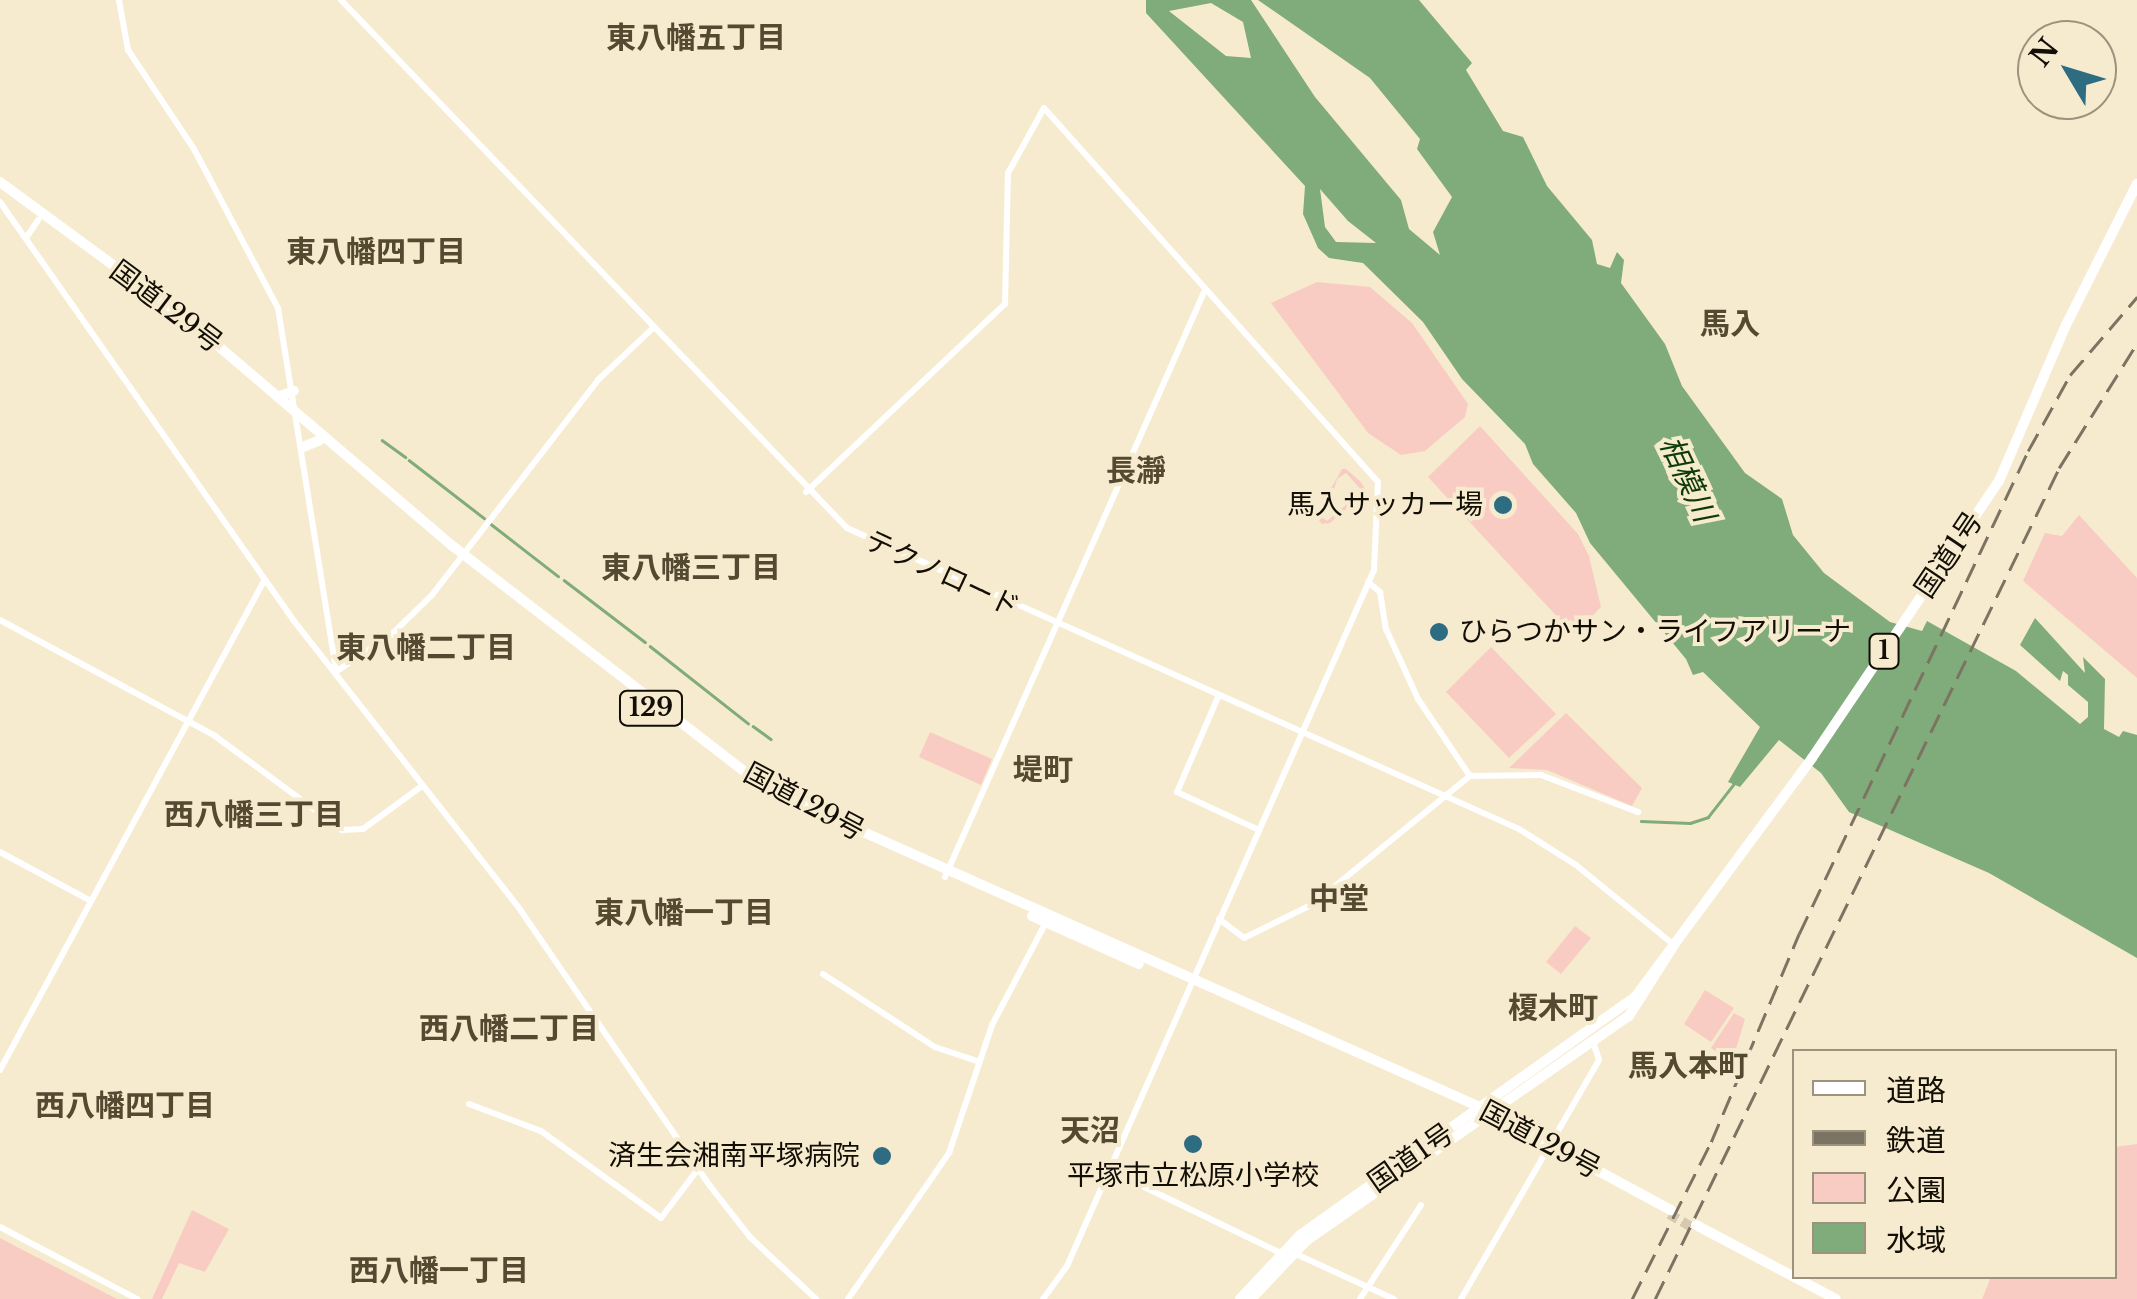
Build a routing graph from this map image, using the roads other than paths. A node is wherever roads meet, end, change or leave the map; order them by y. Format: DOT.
graph roads {
  1 [pos="120,0"];
  2 [pos="341,0"];
  3 [pos="2137,184"];
  4 [pos="0,185"];
  5 [pos="0,202"];
  6 [pos="38,220"];
  7 [pos="26,238"];
  8 [pos="1205,290"];
  9 [pos="652,329"];
  10 [pos="294,391"];
  11 [pos="278,397"];
  12 [pos="299,419"];
  13 [pos="320,440"];
  14 [pos="304,447"];
  15 [pos="806,492"];
  16 [pos="461,556"];
  17 [pos="264,581"];
  18 [pos="1368,582"];
  19 [pos="0,620"];
  20 [pos="1056,626"];
  21 [pos="336,672"];
  22 [pos="1218,697"];
  23 [pos="189,721"];
  24 [pos="1302,734"];
  25 [pos="1470,776"];
  26 [pos="422,786"];
  27 [pos="1440,794"];
  28 [pos="1638,812"];
  29 [pos="1259,830"];
  30 [pos="0,852"];
  31 [pos="947,875"];
  32 [pos="91,901"];
  33 [pos="1047,919"];
  34 [pos="1219,919"];
  35 [pos="1674,945"];
  36 [pos="824,974"];
  37 [pos="1191,983"];
  38 [pos="1593,1036"];
  39 [pos="980,1062"];
  40 [pos="0,1070"];
  41 [pos="469,1104"];
  42 [pos="1483,1112"];
  43 [pos="1546,1146"];
  44 [pos="698,1168"];
  45 [pos="1109,1170"];
  46 [pos="1422,1205"];
  47 [pos="1670,1212"];
  48 [pos="0,1227"];
  49 [pos="1286,1253"];
  50 [pos="1792,1277"];
  51 [pos="1796,1279"];
  52 [pos="1369,1287"];
  53 [pos="138,1299"];
  54 [pos="816,1299"];
  55 [pos="848,1299"];
  56 [pos="1043,1299"];
  57 [pos="1240,1299"];
  58 [pos="1251,1299"];
  59 [pos="1360,1299"];
  60 [pos="1394,1299"];
  61 [pos="1461,1299"];
  62 [pos="1825,1299"];
  63 [pos="1835,1299"];
  1 -- 10 [label="street"];
  2 -- 9 [label="street, テクノロード"];
  3 -- 35 [label="highway, 国道1号 / 1"];
  4 -- 6 [label="highway, 国道129号 / 129"];
  4 -- 11 [label="highway, 国道129号 / 129"];
  5 -- 7 [label="street"];
  6 -- 7 [label="street"];
  6 -- 12 [label="highway, 国道129号 / 129"];
  7 -- 17 [label="street"];
  8 -- 15 [label="street"];
  8 -- 18 [label="street"];
  8 -- 20 [label="street"];
  9 -- 15 [label="street, テクノロード"];
  9 -- 16 [label="street"];
  10 -- 11 [label="highway"];
  10 -- 12 [label="street"];
  11 -- 12 [label="highway, 国道129号 / 129"];
  12 -- 13 [label="highway, 国道129号 / 129"];
  12 -- 14 [label="street"];
  12 -- 16 [label="highway, 国道129号 / 129"];
  13 -- 14 [label="highway"];
  13 -- 16 [label="highway, 国道129号 / 129"];
  14 -- 21 [label="street"];
  15 -- 20 [label="street, テクノロード"];
  16 -- 21 [label="street"];
  16 -- 31 [label="highway, 国道129号 / 129"];
  17 -- 21 [label="street"];
  17 -- 23 [label="street"];
  18 -- 24 [label="street"];
  18 -- 25 [label="street"];
  19 -- 23 [label="street"];
  20 -- 22 [label="street, テクノロード"];
  20 -- 31 [label="street"];
  21 -- 26 [label="street"];
  22 -- 24 [label="street, テクノロード"];
  22 -- 29 [label="street"];
  23 -- 26 [label="street"];
  23 -- 32 [label="street"];
  24 -- 27 [label="street, テクノロード"];
  24 -- 29 [label="street"];
  25 -- 27 [label="street"];
  25 -- 28 [label="street"];
  26 -- 44 [label="street"];
  27 -- 34 [label="street"];
  27 -- 35 [label="street, テクノロード"];
  29 -- 34 [label="street"];
  30 -- 32 [label="street"];
  31 -- 33 [label="highway, 国道129号 / 129"];
  32 -- 40 [label="street"];
  33 -- 37 [label="highway, 国道129号 / 129"];
  33 -- 39 [label="street"];
  34 -- 37 [label="street"];
  35 -- 38 [label="highway, 国道1号 / 1"];
  36 -- 39 [label="street"];
  37 -- 42 [label="highway, 国道129号 / 129"];
  37 -- 45 [label="street"];
  38 -- 42 [label="highway, 国道1号 / 1"];
  38 -- 43 [label="street"];
  39 -- 55 [label="street"];
  41 -- 44 [label="street"];
  42 -- 43 [label="highway, 国道129号 / 129"];
  42 -- 49 [label="highway, 国道1号 / 1"];
  43 -- 47 [label="highway, 国道129号 / 129"];
  43 -- 61 [label="street"];
  44 -- 54 [label="street"];
  45 -- 49 [label="street"];
  45 -- 56 [label="street"];
  46 -- 52 [label="street"];
  48 -- 53 [label="street"];
  49 -- 52 [label="street"];
  49 -- 57 [label="highway, 国道1号 / 1"];
  49 -- 58 [label="highway, 国道1号 / 1"];
  50 -- 62 [label="highway"];
  51 -- 63 [label="highway"];
  52 -- 59 [label="street"];
  52 -- 60 [label="street"];
}
